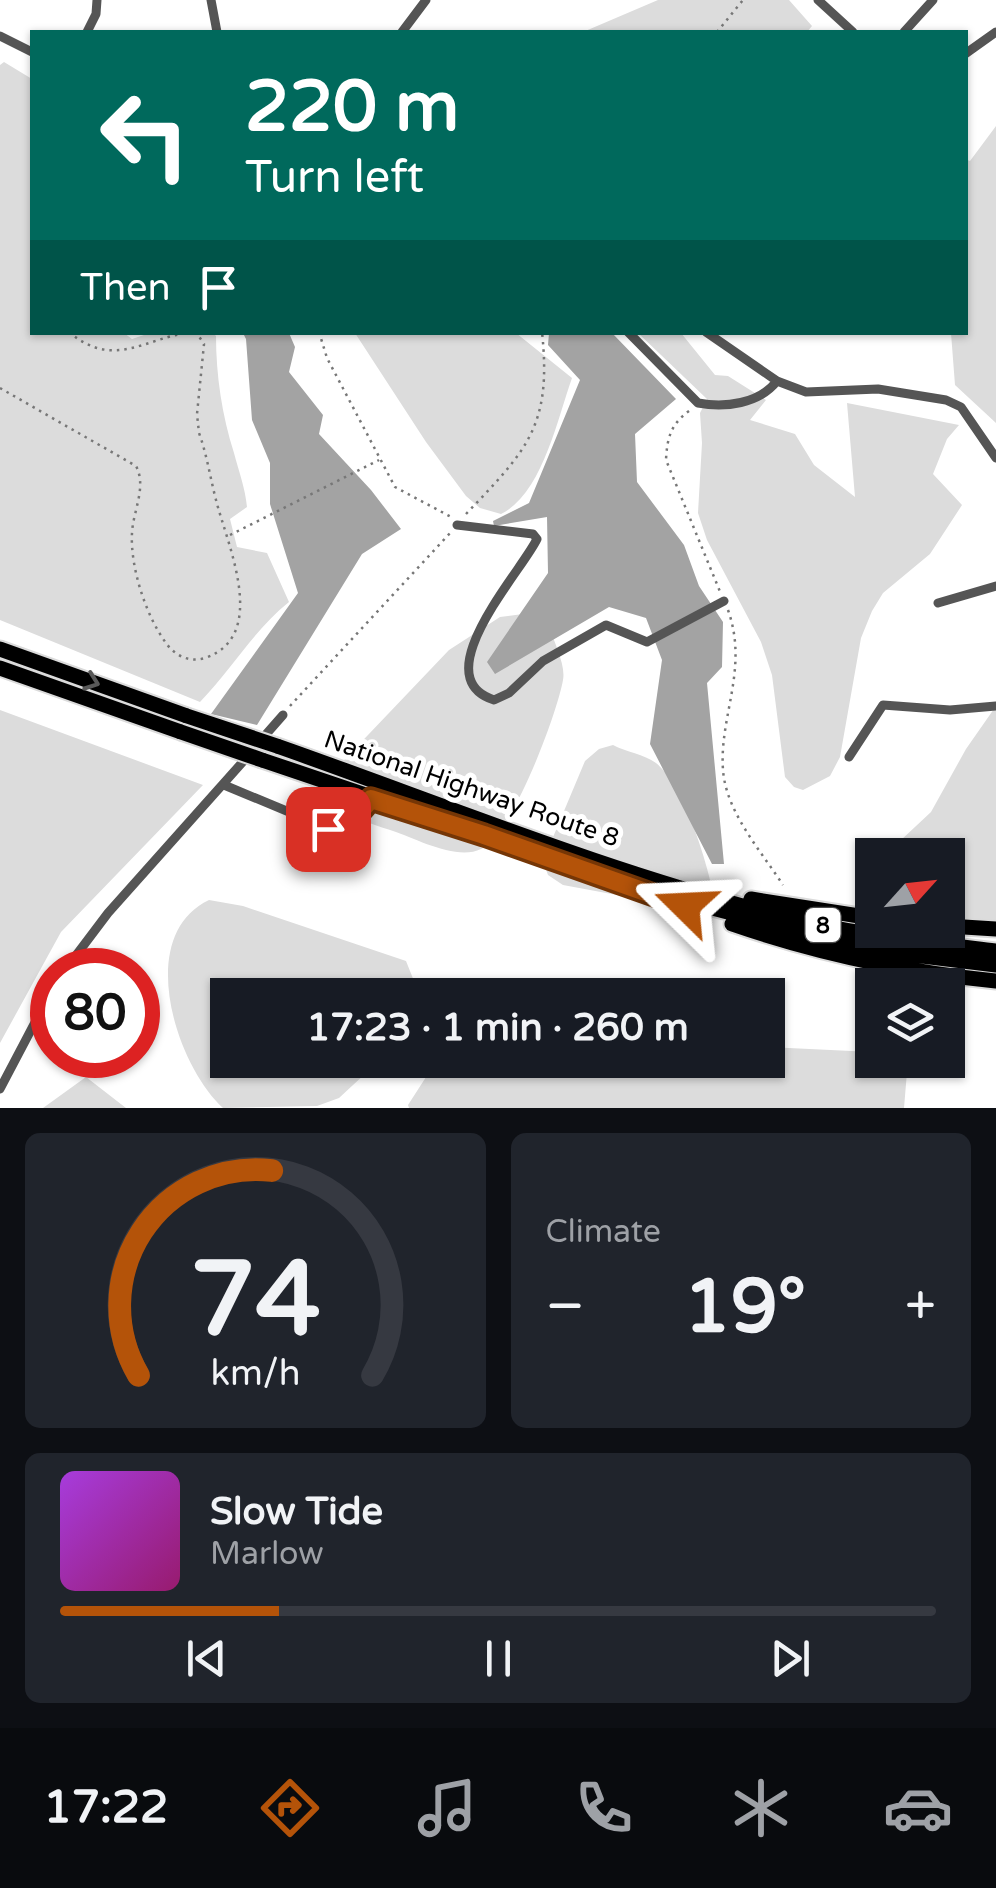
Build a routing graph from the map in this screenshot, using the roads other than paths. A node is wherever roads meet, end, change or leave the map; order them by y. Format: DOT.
graph roads {
  1 [pos="97,0"];
  2 [pos="210,0"];
  3 [pos="426,0"];
  4 [pos="818,0"];
  5 [pos="933,0"];
  6 [pos="89,30"];
  7 [pos="217,30"];
  8 [pos="404,30"];
  9 [pos="851,30"];
  10 [pos="906,30"];
  11 [pos="996,32"];
  12 [pos="0,36"];
  13 [pos="30,51"];
  14 [pos="968,52"];
  15 [pos="631,335"];
  16 [pos="710,335"];
  17 [pos="778,381"];
  18 [pos="996,458"];
  19 [pos="458,523"];
  20 [pos="996,586"];
  21 [pos="721,603"];
  22 [pos="938,603"];
  23 [pos="0,649"];
  24 [pos="0,668"];
  25 [pos="996,706"];
  26 [pos="283,715"];
  27 [pos="184,724"];
  28 [pos="849,757"];
  29 [pos="224,785"];
  30 [pos="371,799"];
  31 [pos="654,886"];
  32 [pos="855,916"];
  33 [pos="965,927"];
  34 [pos="996,929"];
  35 [pos="82,948"];
  36 [pos="996,951"];
  37 [pos="996,964"];
  38 [pos="996,981"];
  39 [pos="30,1032"];
  40 [pos="0,1090"];
  1 -- 6 [label="street"];
  2 -- 7 [label="street"];
  3 -- 8 [label="street"];
  4 -- 9 [label="street"];
  5 -- 10 [label="street"];
  11 -- 14 [label="street"];
  12 -- 13 [label="street"];
  15 -- 17 [label="street"];
  16 -- 17 [label="street"];
  17 -- 18 [label="street"];
  19 -- 21 [label="street"];
  20 -- 22 [label="street"];
  23 -- 27 [label="highway, National Highway Route 8 / 8, one-way"];
  24 -- 27 [label="highway, National Highway Route 8 / 8"];
  25 -- 28 [label="street"];
  26 -- 29 [label="street"];
  27 -- 30 [label="highway, National Highway Route 8 / 8, bridge"];
  27 -- 31 [label="highway, National Highway Route 8 / 8, bridge"];
  29 -- 30 [label="street"];
  29 -- 35 [label="street"];
  30 -- 31 [label="highway, National Highway Route 8 / 8"];
  31 -- 32 [label="highway"];
  31 -- 36 [label="highway, National Highway Route 8 / 8"];
  31 -- 37 [label="highway, National Highway Route 8 / 8"];
  31 -- 38 [label="highway"];
  33 -- 34 [label="highway"];
  39 -- 40 [label="street"];
}
